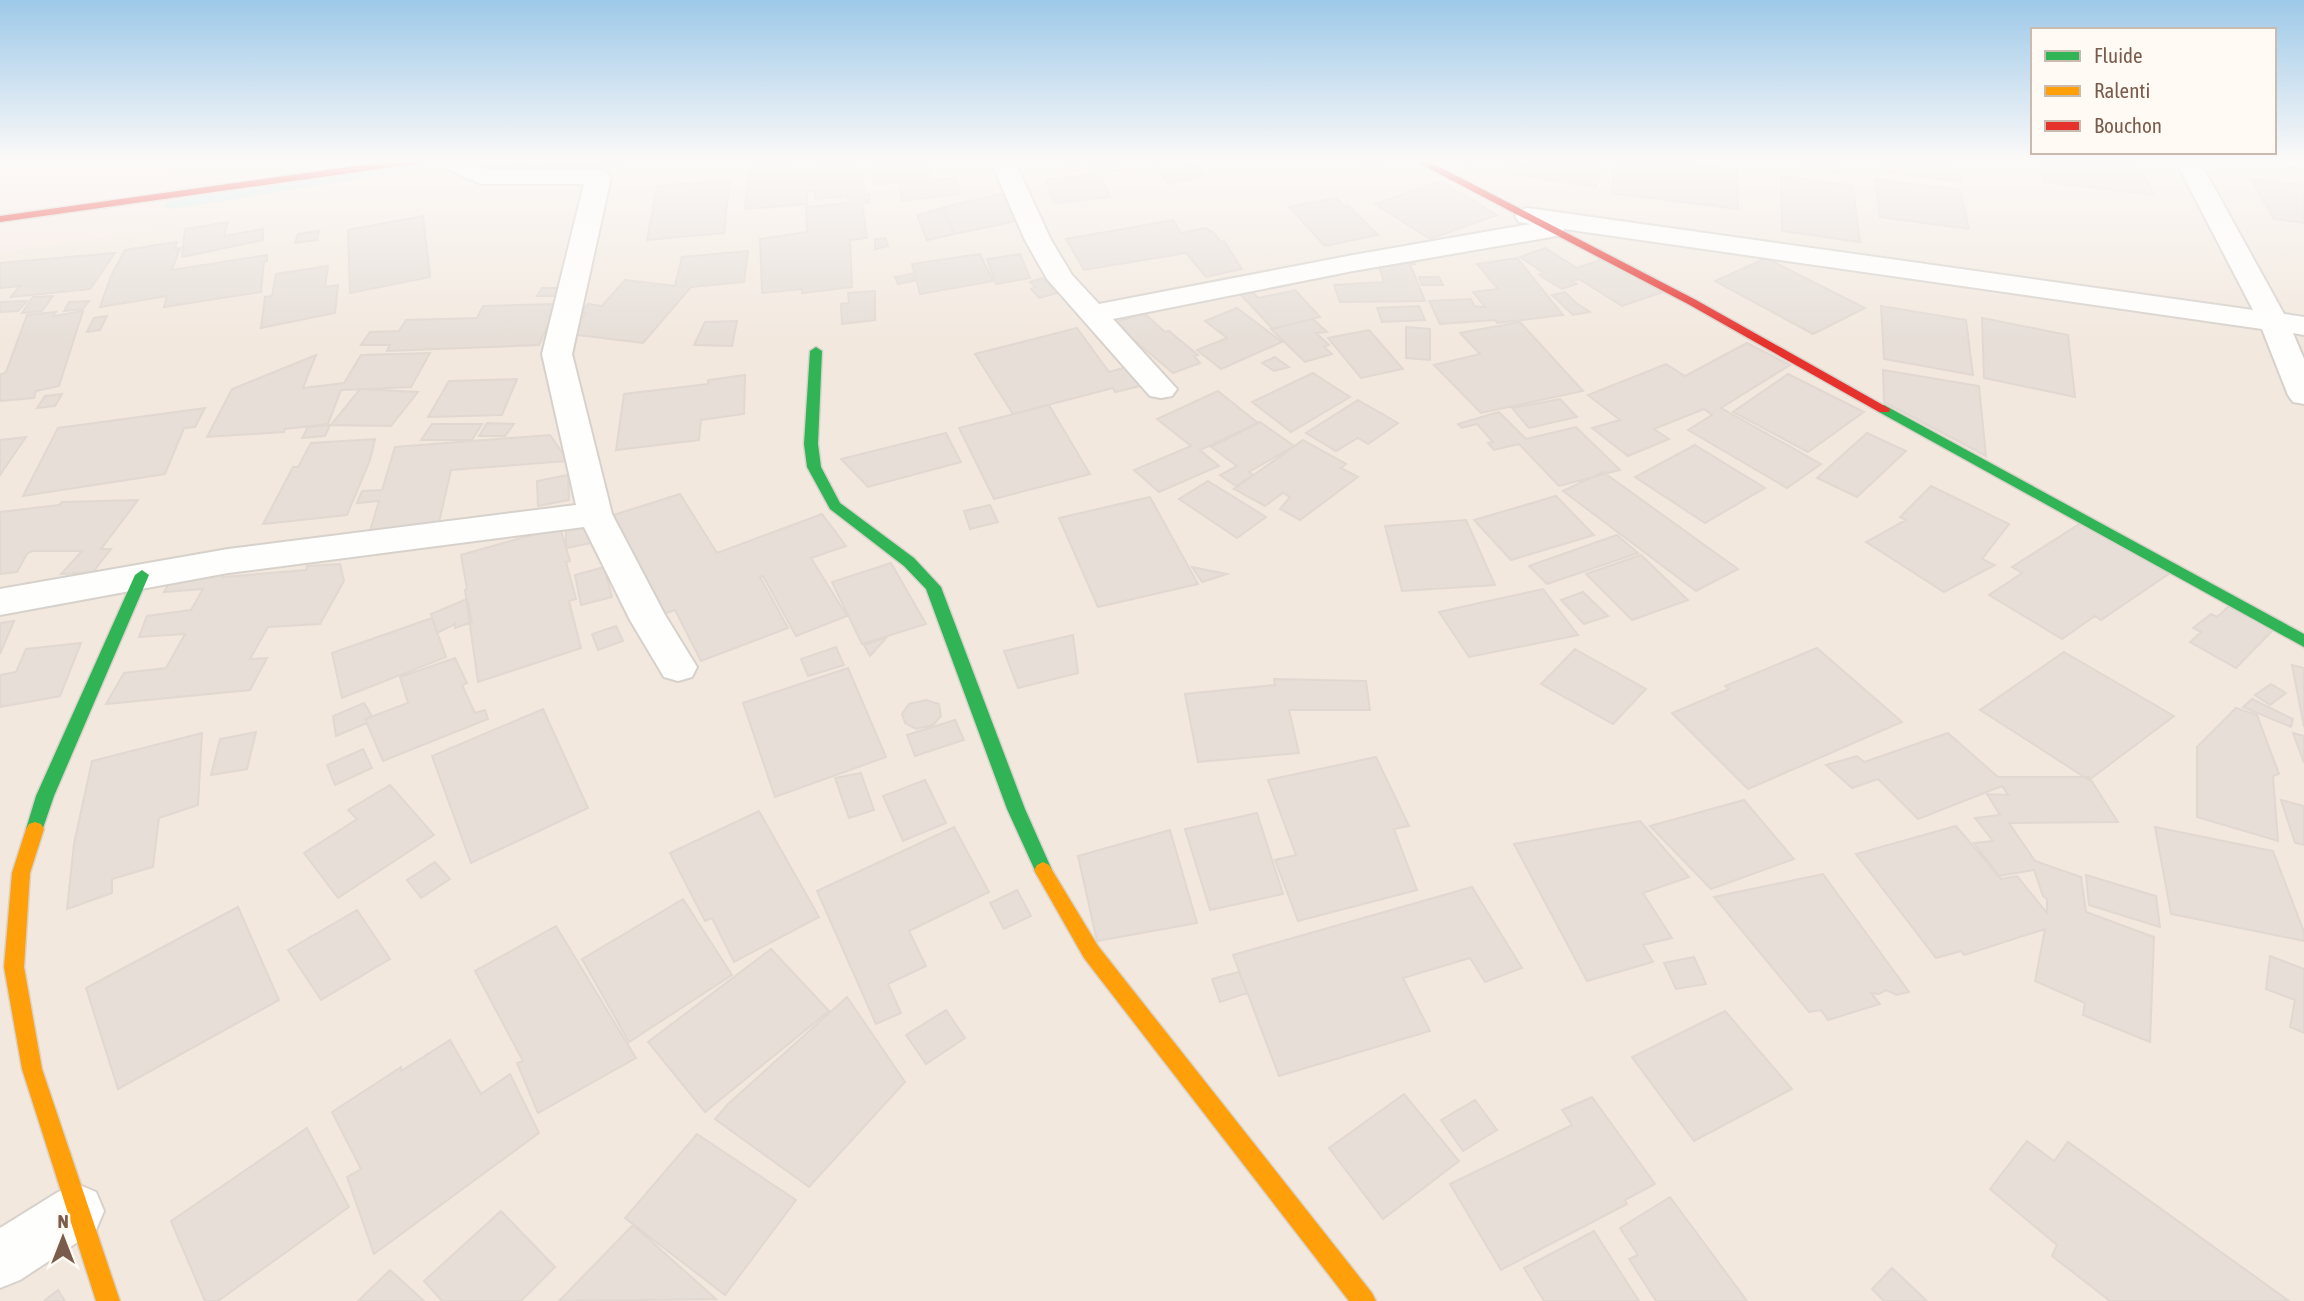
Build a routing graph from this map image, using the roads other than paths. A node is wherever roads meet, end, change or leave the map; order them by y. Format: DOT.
graph roads {
  1 [pos="588,221"];
  2 [pos="1030,221"];
  3 [pos="2219,221"];
  4 [pos="1539,222"];
  5 [pos="1091,314"];
  6 [pos="2273,321"];
  7 [pos="2304,326"];
  8 [pos="816,351"];
  9 [pos="1161,389"];
  10 [pos="2304,395"];
  11 [pos="595,514"];
  12 [pos="142,575"];
  13 [pos="0,602"];
  14 [pos="2304,641"];
  15 [pos="678,667"];
  16 [pos="77,1211"];
  17 [pos="0,1260"];
  18 [pos="108,1301"];
  19 [pos="1364,1301"];
  1 -- 11 [label="street"];
  2 -- 5 [label="street"];
  3 -- 6 [label="street"];
  4 -- 5 [label="street"];
  4 -- 6 [label="street"];
  4 -- 14 [label="street"];
  5 -- 9 [label="street"];
  6 -- 7 [label="street"];
  6 -- 10 [label="street"];
  8 -- 19 [label="street"];
  11 -- 12 [label="street"];
  11 -- 15 [label="street"];
  12 -- 13 [label="street"];
  12 -- 16 [label="street"];
  16 -- 17 [label="street"];
  16 -- 18 [label="street"];
}
